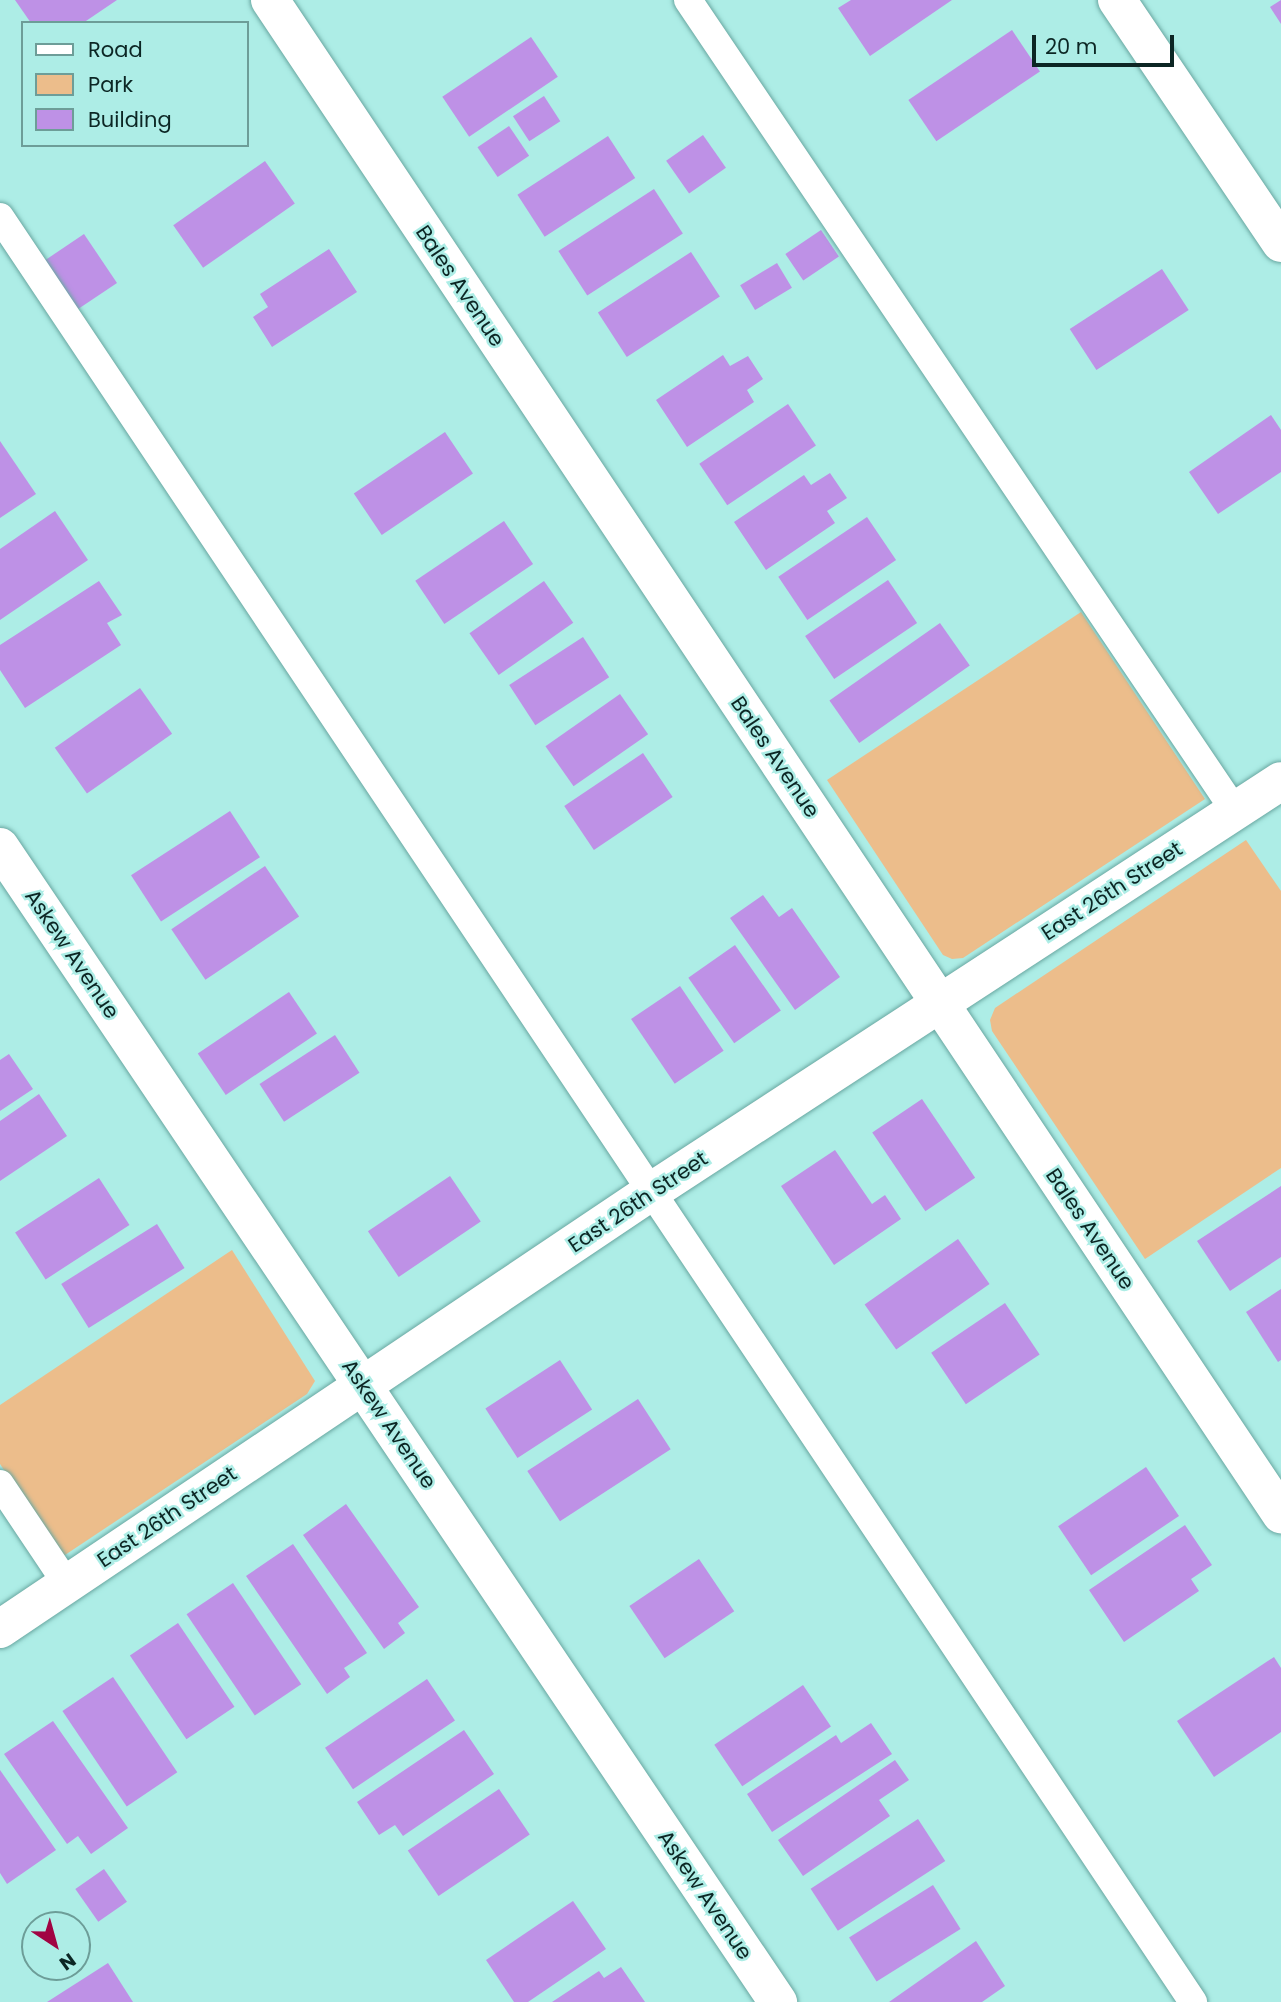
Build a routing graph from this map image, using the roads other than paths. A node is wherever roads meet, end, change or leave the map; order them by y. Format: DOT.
graph roads {
  1 [pos="270,0"];
  2 [pos="688,0"];
  3 [pos="1117,0"];
  4 [pos="0,217"];
  5 [pos="1281,243"];
  6 [pos="1281,781"];
  7 [pos="1235,811"];
  8 [pos="0,847"];
  9 [pos="938,1004"];
  10 [pos="649,1193"];
  11 [pos="363,1387"];
  12 [pos="0,1485"];
  13 [pos="1281,1514"];
  14 [pos="67,1584"];
  15 [pos="0,1629"];
  16 [pos="778,2002"];
  17 [pos="1193,2002"];
  1 -- 9 [label="street, Bales Avenue"];
  2 -- 7 [label="lane"];
  3 -- 5 [label="street"];
  4 -- 10 [label="lane"];
  6 -- 7 [label="street, East 26th Street"];
  7 -- 9 [label="street, East 26th Street"];
  8 -- 11 [label="street, Askew Avenue"];
  9 -- 10 [label="street, East 26th Street"];
  9 -- 13 [label="street, Bales Avenue"];
  10 -- 11 [label="street, East 26th Street"];
  10 -- 17 [label="lane"];
  11 -- 14 [label="street, East 26th Street"];
  11 -- 16 [label="street, Askew Avenue"];
  12 -- 14 [label="lane"];
  14 -- 15 [label="street, East 26th Street"];
}
